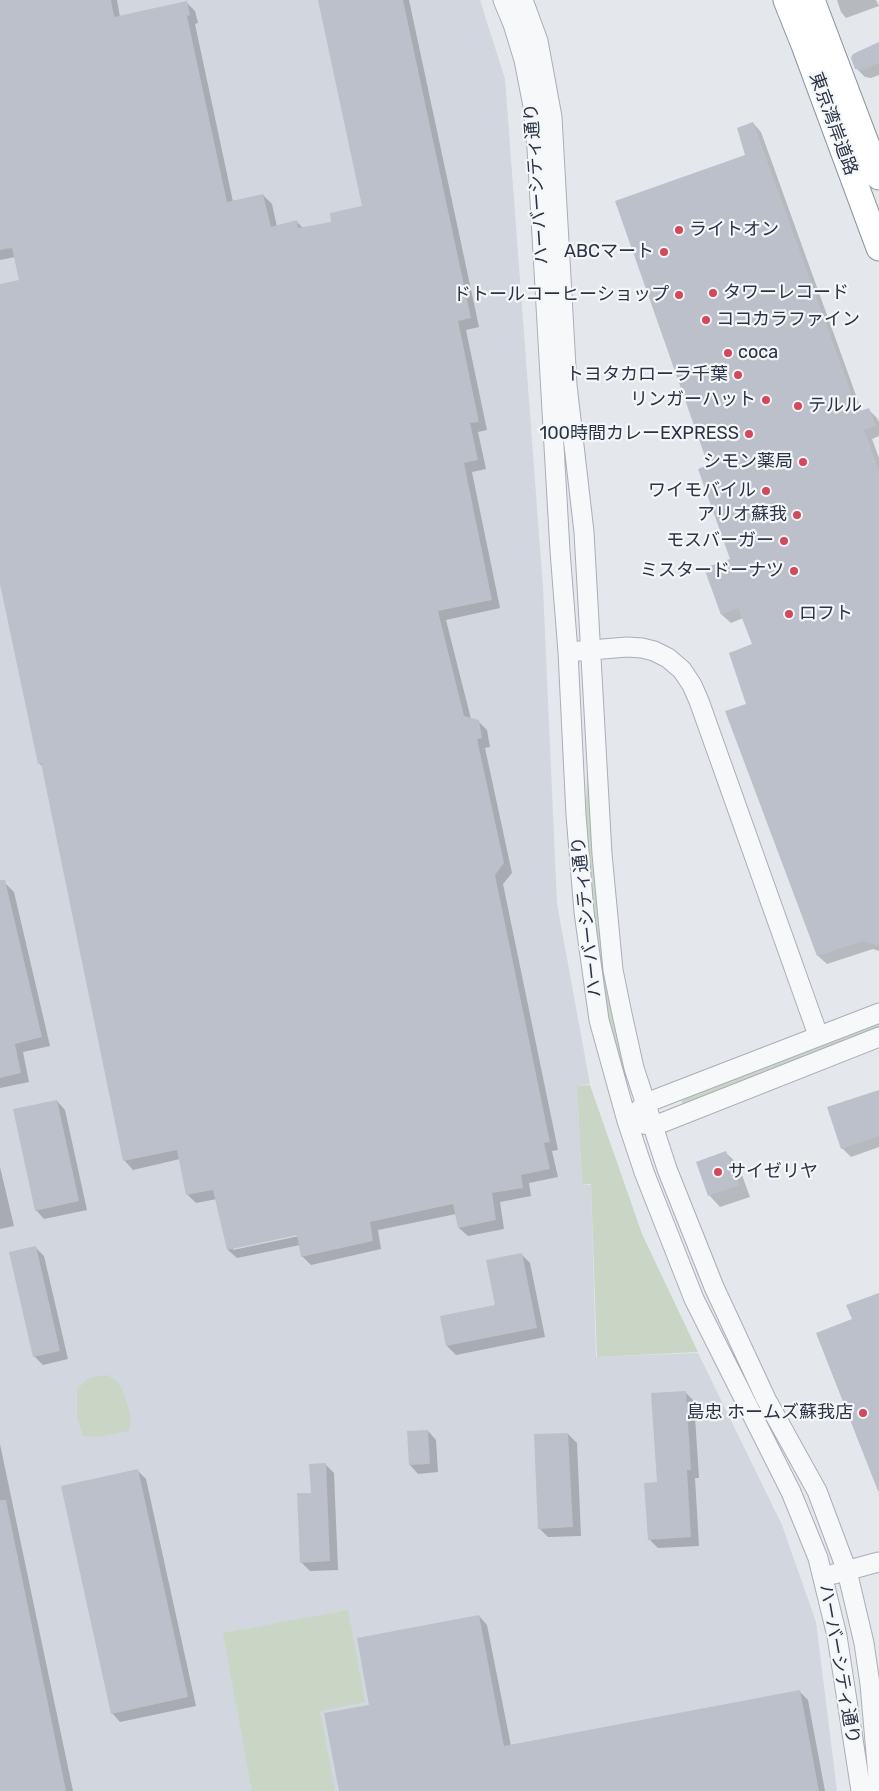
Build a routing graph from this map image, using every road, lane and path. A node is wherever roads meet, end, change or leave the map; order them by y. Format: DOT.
graph roads {
  1 [pos="503,0"];
  2 [pos="523,0"];
  3 [pos="786,0"];
  4 [pos="812,0"];
  5 [pos="879,177"];
  6 [pos="879,248"];
  7 [pos="590,650"];
  8 [pos="568,652"];
  9 [pos="879,1013"];
  10 [pos="818,1035"];
  11 [pos="879,1037"];
  12 [pos="646,1102"];
  13 [pos="627,1121"];
  14 [pos="654,1126"];
  15 [pos="879,1562"];
  16 [pos="847,1571"];
  17 [pos="823,1577"];
  18 [pos="879,1788"];
  19 [pos="861,1791"];
  1 -- 8 [label="street, ハーバーシティ通り"];
  2 -- 7 [label="street, ハーバーシティ通り"];
  3 -- 6 [label="highway, 東京湾岸道路"];
  4 -- 5 [label="highway, 東京湾岸道路"];
  7 -- 8 [label="street"];
  7 -- 10 [label="street"];
  7 -- 12 [label="street, ハーバーシティ通り"];
  8 -- 13 [label="street, ハーバーシティ通り"];
  9 -- 10 [label="street"];
  10 -- 12 [label="street"];
  11 -- 14 [label="street"];
  12 -- 13 [label="street"];
  12 -- 14 [label="street, ハーバーシティ通り"];
  13 -- 14 [label="street"];
  13 -- 17 [label="street, ハーバーシティ通り"];
  14 -- 16 [label="street, ハーバーシティ通り"];
  15 -- 16 [label="street"];
  16 -- 17 [label="street"];
  16 -- 18 [label="street, ハーバーシティ通り"];
  17 -- 19 [label="street, ハーバーシティ通り"];
}
